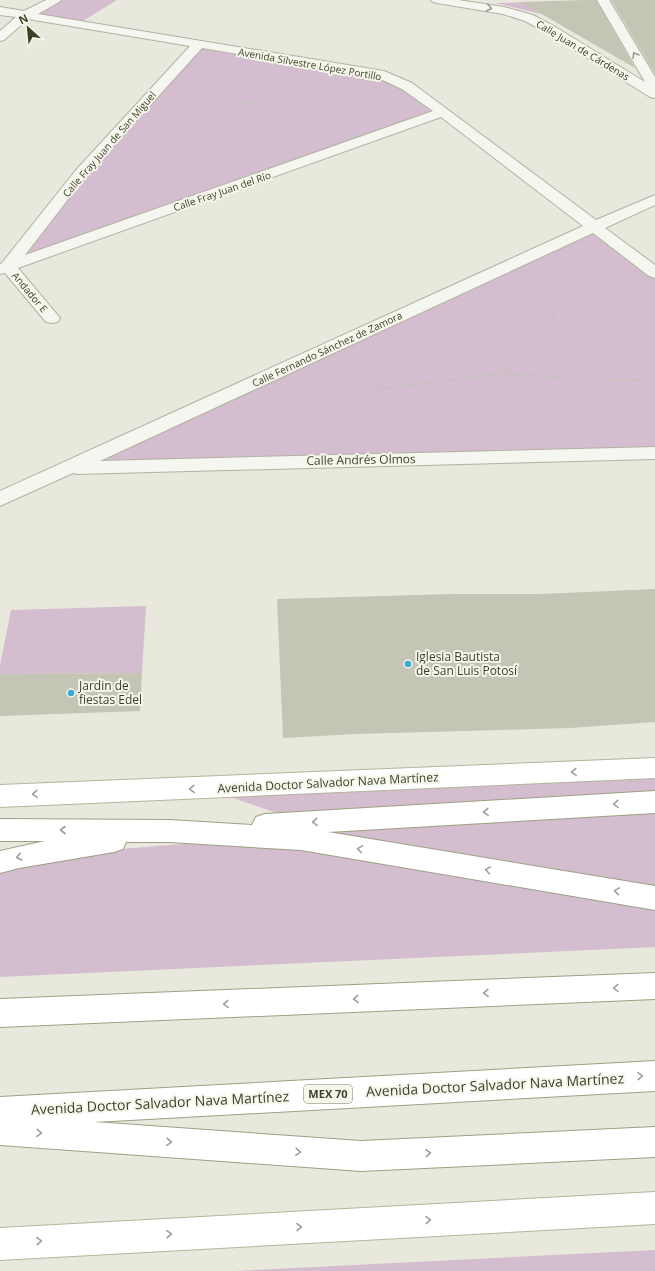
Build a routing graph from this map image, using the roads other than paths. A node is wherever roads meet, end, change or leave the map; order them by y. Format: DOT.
graph roads {
  1 [pos="55,0"];
  2 [pos="437,0"];
  3 [pos="603,0"];
  4 [pos="0,11"];
  5 [pos="24,16"];
  6 [pos="0,37"];
  7 [pos="198,45"];
  8 [pos="655,88"];
  9 [pos="655,94"];
  10 [pos="443,112"];
  11 [pos="655,199"];
  12 [pos="594,227"];
  13 [pos="4,267"];
  14 [pos="655,273"];
  15 [pos="52,318"];
  16 [pos="655,453"];
  17 [pos="68,468"];
  18 [pos="0,499"];
  19 [pos="655,768"];
  20 [pos="0,796"];
  21 [pos="655,802"];
  22 [pos="0,830"];
  23 [pos="170,831"];
  24 [pos="0,862"];
  25 [pos="655,898"];
  26 [pos="655,986"];
  27 [pos="0,1013"];
  28 [pos="655,1076"];
  29 [pos="0,1112"];
  30 [pos="0,1130"];
  31 [pos="655,1142"];
  32 [pos="655,1208"];
  33 [pos="0,1244"];
  1 -- 5 [label="street"];
  2 -- 9 [label="street, Calle Juan de Cárdenas, one-way"];
  8 -- 3 [label="street, one-way"];
  4 -- 5 [label="street, Avenida Silvestre López Portillo"];
  5 -- 6 [label="street"];
  5 -- 7 [label="street, Avenida Silvestre López Portillo"];
  7 -- 10 [label="street, Avenida Silvestre López Portillo"];
  7 -- 13 [label="street, Calle Fray Juan de San Miguel"];
  10 -- 12 [label="street, Avenida Silvestre López Portillo"];
  10 -- 13 [label="street, Calle Fray Juan del Río"];
  11 -- 12 [label="street, Calle Fernando Sánchez de Zamora"];
  12 -- 14 [label="street, Avenida Silvestre López Portillo"];
  12 -- 17 [label="street, Calle Fernando Sánchez de Zamora"];
  13 -- 15 [label="street, Andador E"];
  16 -- 17 [label="street, Calle Andrés Olmos"];
  17 -- 18 [label="street, Calle Fernando Sánchez de Zamora"];
  19 -- 20 [label="main road, Avenida Doctor Salvador Nava Martínez, one-way"];
  21 -- 23 [label="main road, one-way"];
  23 -- 22 [label="main road, one-way"];
  23 -- 24 [label="main road, one-way"];
  25 -- 23 [label="main road, one-way"];
  26 -- 27 [label="main road, one-way"];
  29 -- 28 [label="main road, Avenida Doctor Salvador Nava Martínez / MEX 70, one-way"];
  30 -- 31 [label="main road, one-way"];
  33 -- 32 [label="main road, one-way"];
}
